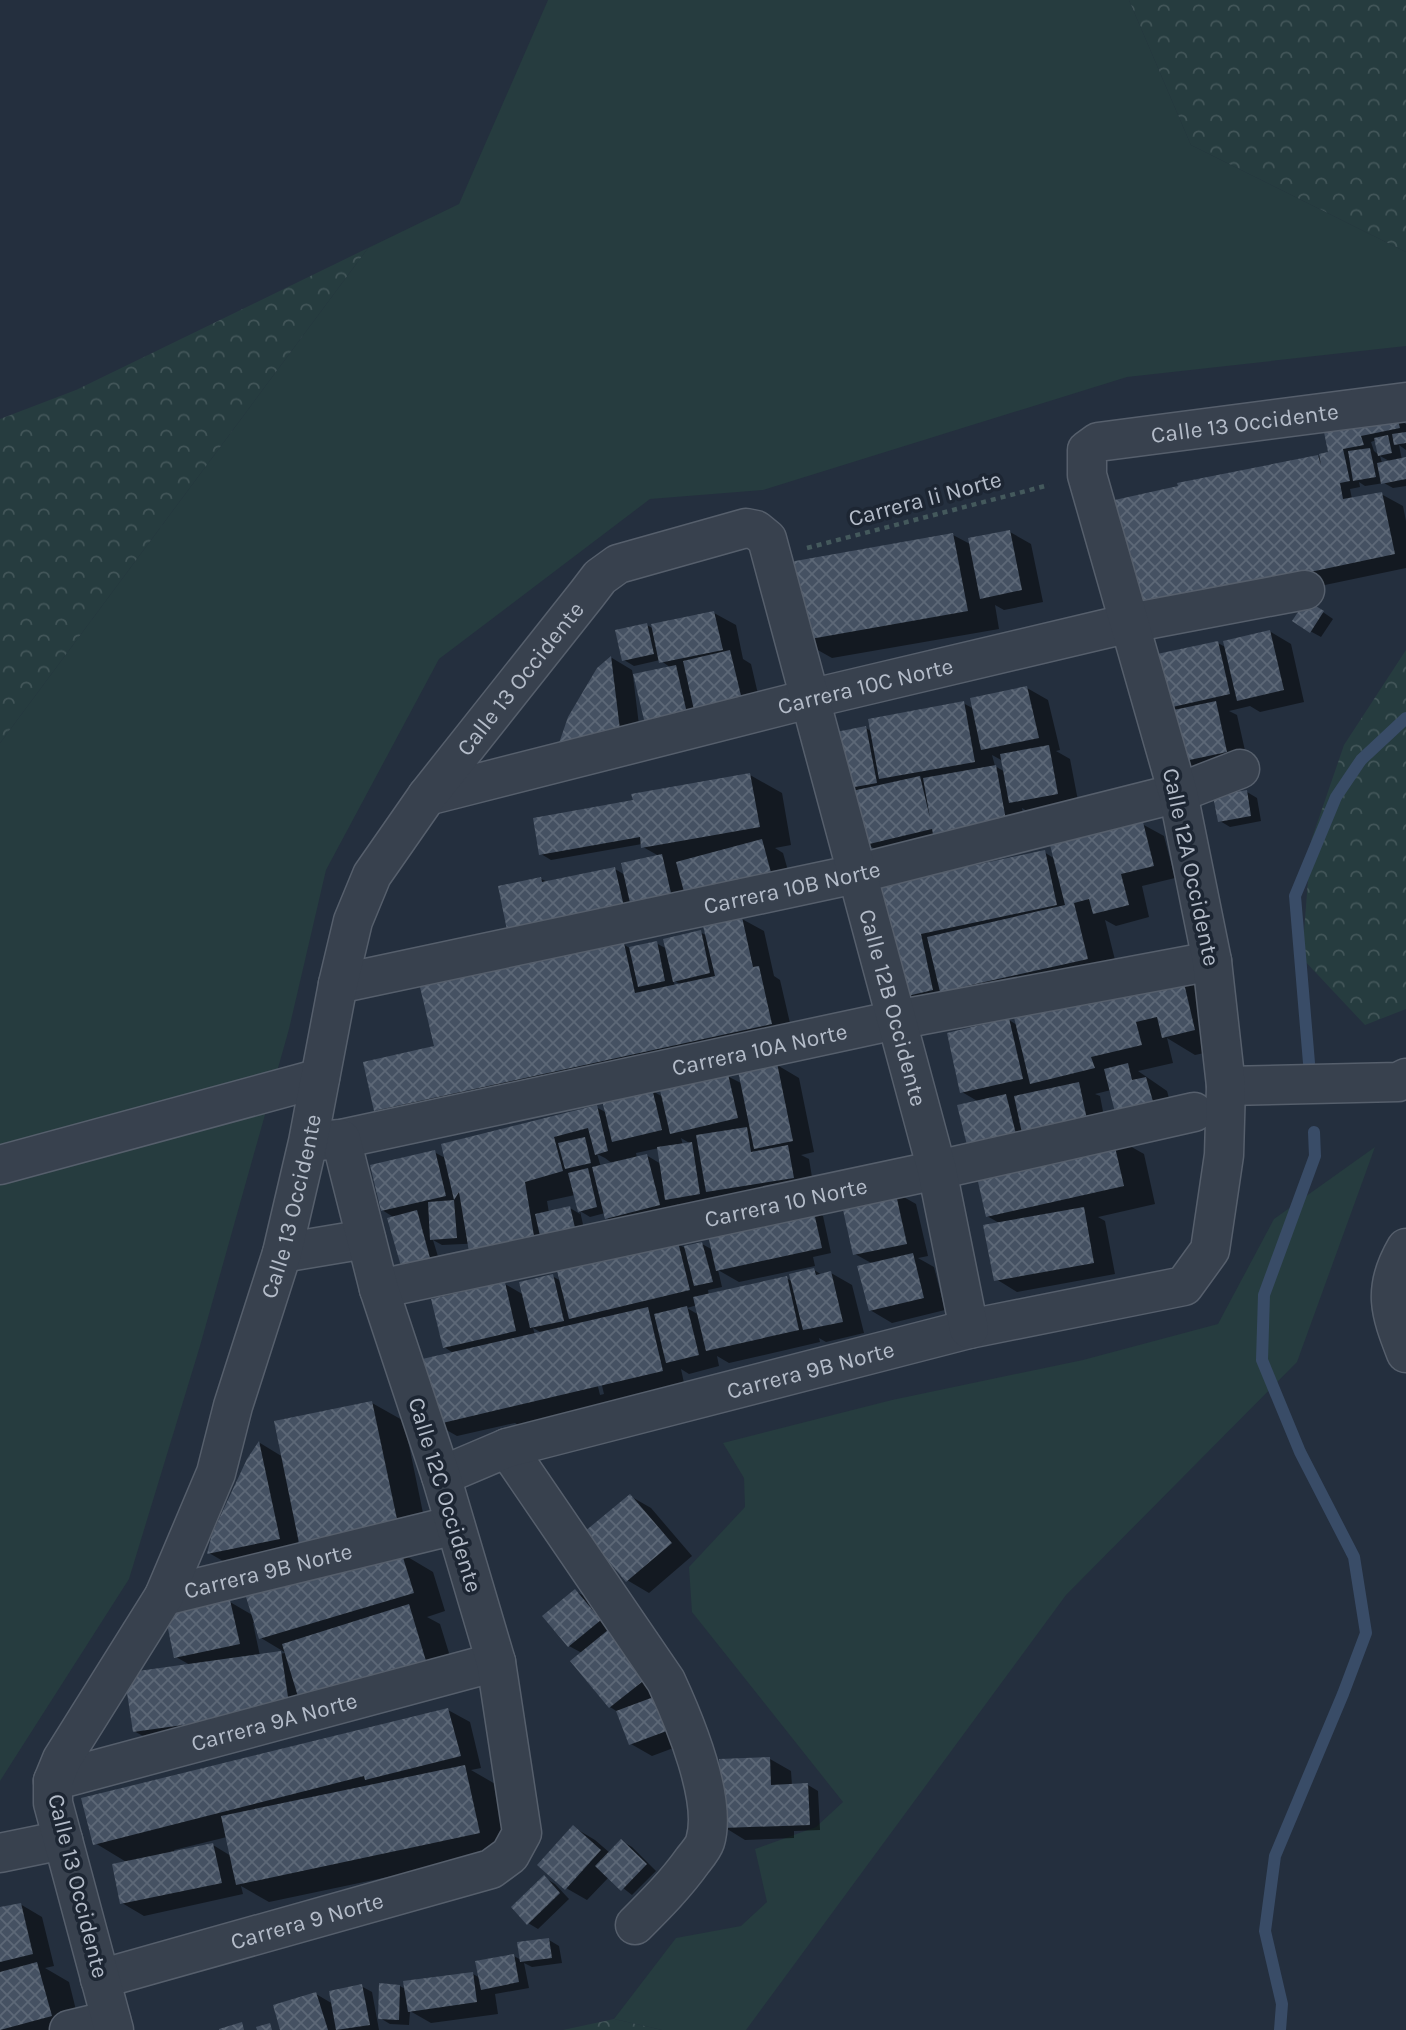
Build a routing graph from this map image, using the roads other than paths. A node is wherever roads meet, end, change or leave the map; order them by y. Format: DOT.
graph roads {
  1 [pos="1406,402"];
  2 [pos="1087,463"];
  3 [pos="764,544"];
  4 [pos="1305,590"];
  5 [pos="1130,623"];
  6 [pos="809,699"];
  7 [pos="1240,769"];
  8 [pos="1178,793"];
  9 [pos="426,796"];
  10 [pos="856,874"];
  11 [pos="1212,961"];
  12 [pos="338,984"];
  13 [pos="896,1020"];
  14 [pos="320,1078"];
  15 [pos="1406,1078"];
  16 [pos="1226,1086"];
  17 [pos="1194,1112"];
  18 [pos="325,1140"];
  19 [pos="0,1165"];
  20 [pos="937,1170"];
  21 [pos="366,1239"];
  22 [pos="1406,1248"];
  23 [pos="282,1253"];
  24 [pos="1184,1286"];
  25 [pos="379,1289"];
  26 [pos="969,1329"];
  27 [pos="1406,1353"];
  28 [pos="508,1448"];
  29 [pos="441,1476"];
  30 [pos="454,1524"];
  31 [pos="164,1596"];
  32 [pos="496,1662"];
  33 [pos="53,1782"];
  34 [pos="63,1840"];
  35 [pos="0,1853"];
  36 [pos="510,1854"];
  37 [pos="635,1925"];
  38 [pos="100,1979"];
  39 [pos="113,2025"];
  40 [pos="69,2030"];
  1 -- 2 [label="street, Calle 13 Occidente"];
  2 -- 5 [label="street, Calle 12A Occidente"];
  3 -- 6 [label="street, Calle 12B Occidente"];
  3 -- 9 [label="street, Calle 13 Occidente"];
  4 -- 5 [label="street, Carrera 10C Norte"];
  5 -- 6 [label="street, Carrera 10C Norte"];
  5 -- 8 [label="street, Calle 12A Occidente"];
  6 -- 9 [label="street, Carrera 10C Norte"];
  6 -- 10 [label="street, Calle 12B Occidente"];
  7 -- 8 [label="street, Carrera 10B Norte"];
  8 -- 10 [label="street, Carrera 10B Norte"];
  8 -- 11 [label="street, Calle 12A Occidente"];
  9 -- 12 [label="street, Calle 13 Occidente"];
  10 -- 12 [label="street, Carrera 10B Norte"];
  10 -- 13 [label="street, Calle 12B Occidente"];
  11 -- 13 [label="street, Carrera 10A Norte"];
  11 -- 16 [label="street, Calle 12A Occidente"];
  12 -- 14 [label="street, Calle 13 Occidente"];
  13 -- 18 [label="street, Carrera 10A Norte"];
  13 -- 20 [label="street, Calle 12B Occidente"];
  14 -- 18 [label="street, Calle 13 Occidente"];
  14 -- 19 [label="street"];
  15 -- 16 [label="street"];
  16 -- 24 [label="street, Calle 12A Occidente"];
  17 -- 20 [label="street, Carrera 10 Norte"];
  18 -- 21 [label="street, Calle 12C Occidente"];
  18 -- 23 [label="street, Calle 13 Occidente"];
  20 -- 25 [label="street, Carrera 10 Norte"];
  20 -- 26 [label="street, Calle 12B Occidente"];
  21 -- 23 [label="street"];
  21 -- 25 [label="street, Calle 12C Occidente"];
  22 -- 27 [label="street"];
  23 -- 31 [label="street, Calle 13 Occidente"];
  24 -- 26 [label="street, Carrera 9B Norte"];
  25 -- 29 [label="street, Calle 12C Occidente"];
  26 -- 28 [label="street, Carrera 9B Norte"];
  28 -- 29 [label="street, Carrera 9B Norte"];
  28 -- 37 [label="street"];
  29 -- 30 [label="street, Calle 12C Occidente"];
  30 -- 31 [label="street, Carrera 9B Norte"];
  30 -- 32 [label="street, Calle 12C Occidente"];
  31 -- 33 [label="street, Calle 13 Occidente"];
  32 -- 33 [label="street, Carrera 9A Norte"];
  32 -- 36 [label="street, Calle 12C Occidente"];
  33 -- 34 [label="street, Calle 13 Occidente"];
  34 -- 35 [label="street"];
  34 -- 38 [label="street, Calle 13 Occidente"];
  36 -- 38 [label="street, Carrera 9 Norte"];
  38 -- 39 [label="street, Calle 13 Occidente"];
  39 -- 40 [label="street"];
}
